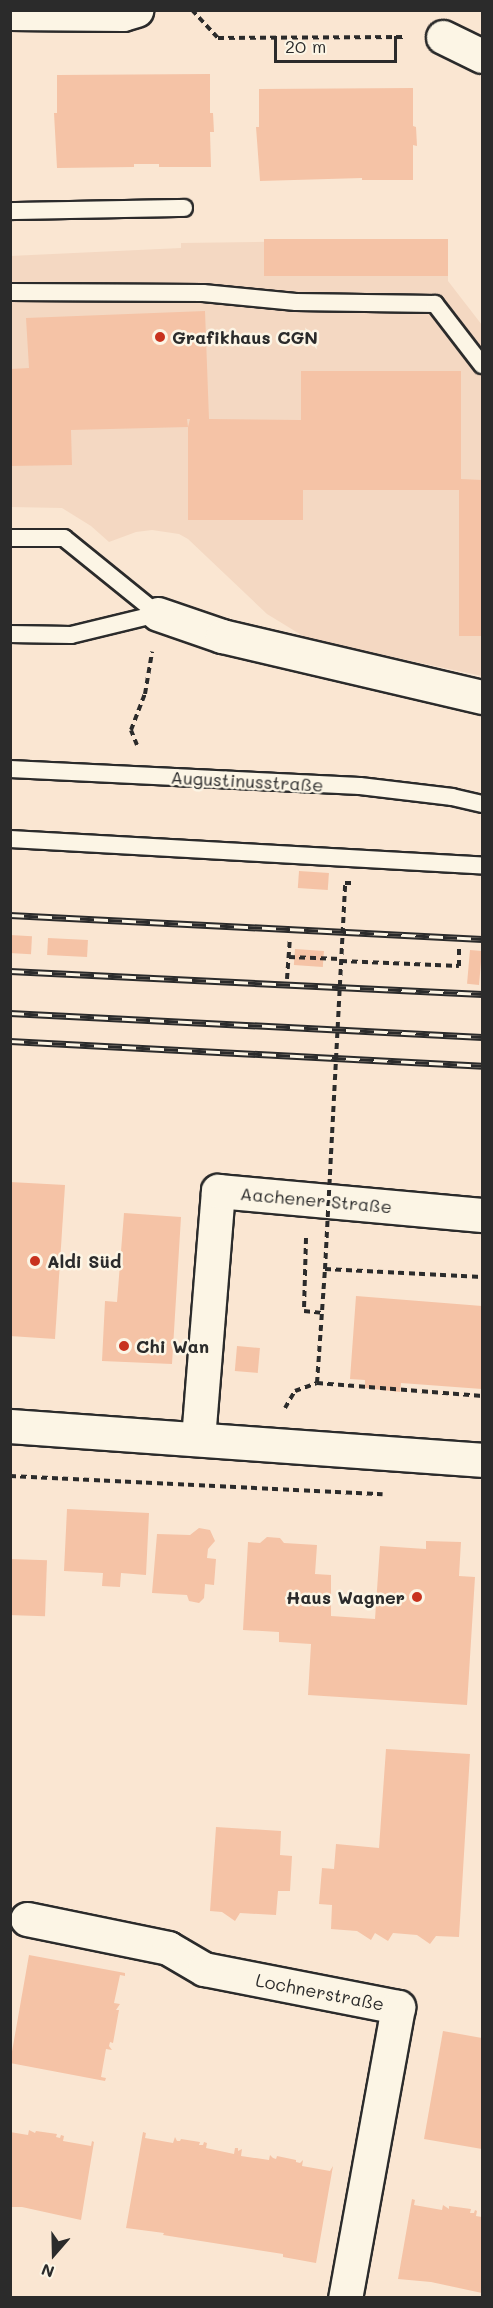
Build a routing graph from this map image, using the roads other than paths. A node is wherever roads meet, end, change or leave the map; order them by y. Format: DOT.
graph roads {
  1 [pos="136,10"];
  2 [pos="10,14"];
  3 [pos="443,37"];
  4 [pos="483,56"];
  5 [pos="184,208"];
  6 [pos="10,211"];
  7 [pos="10,292"];
  8 [pos="483,365"];
  9 [pos="10,538"];
  10 [pos="158,614"];
  11 [pos="10,634"];
  12 [pos="483,697"];
  13 [pos="10,769"];
  14 [pos="483,804"];
  15 [pos="10,839"];
  16 [pos="483,865"];
  17 [pos="483,1215"];
  18 [pos="10,1426"];
  19 [pos="198,1439"];
  20 [pos="483,1460"];
  21 [pos="27,1918"];
  22 [pos="345,2298"];
  1 -- 2 [label="street"];
  3 -- 4 [label="street"];
  5 -- 6 [label="lane"];
  7 -- 8 [label="lane"];
  9 -- 10 [label="lane"];
  10 -- 11 [label="lane"];
  10 -- 12 [label="street"];
  13 -- 14 [label="lane, Augustinusstraße"];
  15 -- 16 [label="lane"];
  17 -- 19 [label="street, Aachener Straße"];
  18 -- 19 [label="street"];
  19 -- 20 [label="street"];
  21 -- 22 [label="street, Lochnerstraße"];
}
